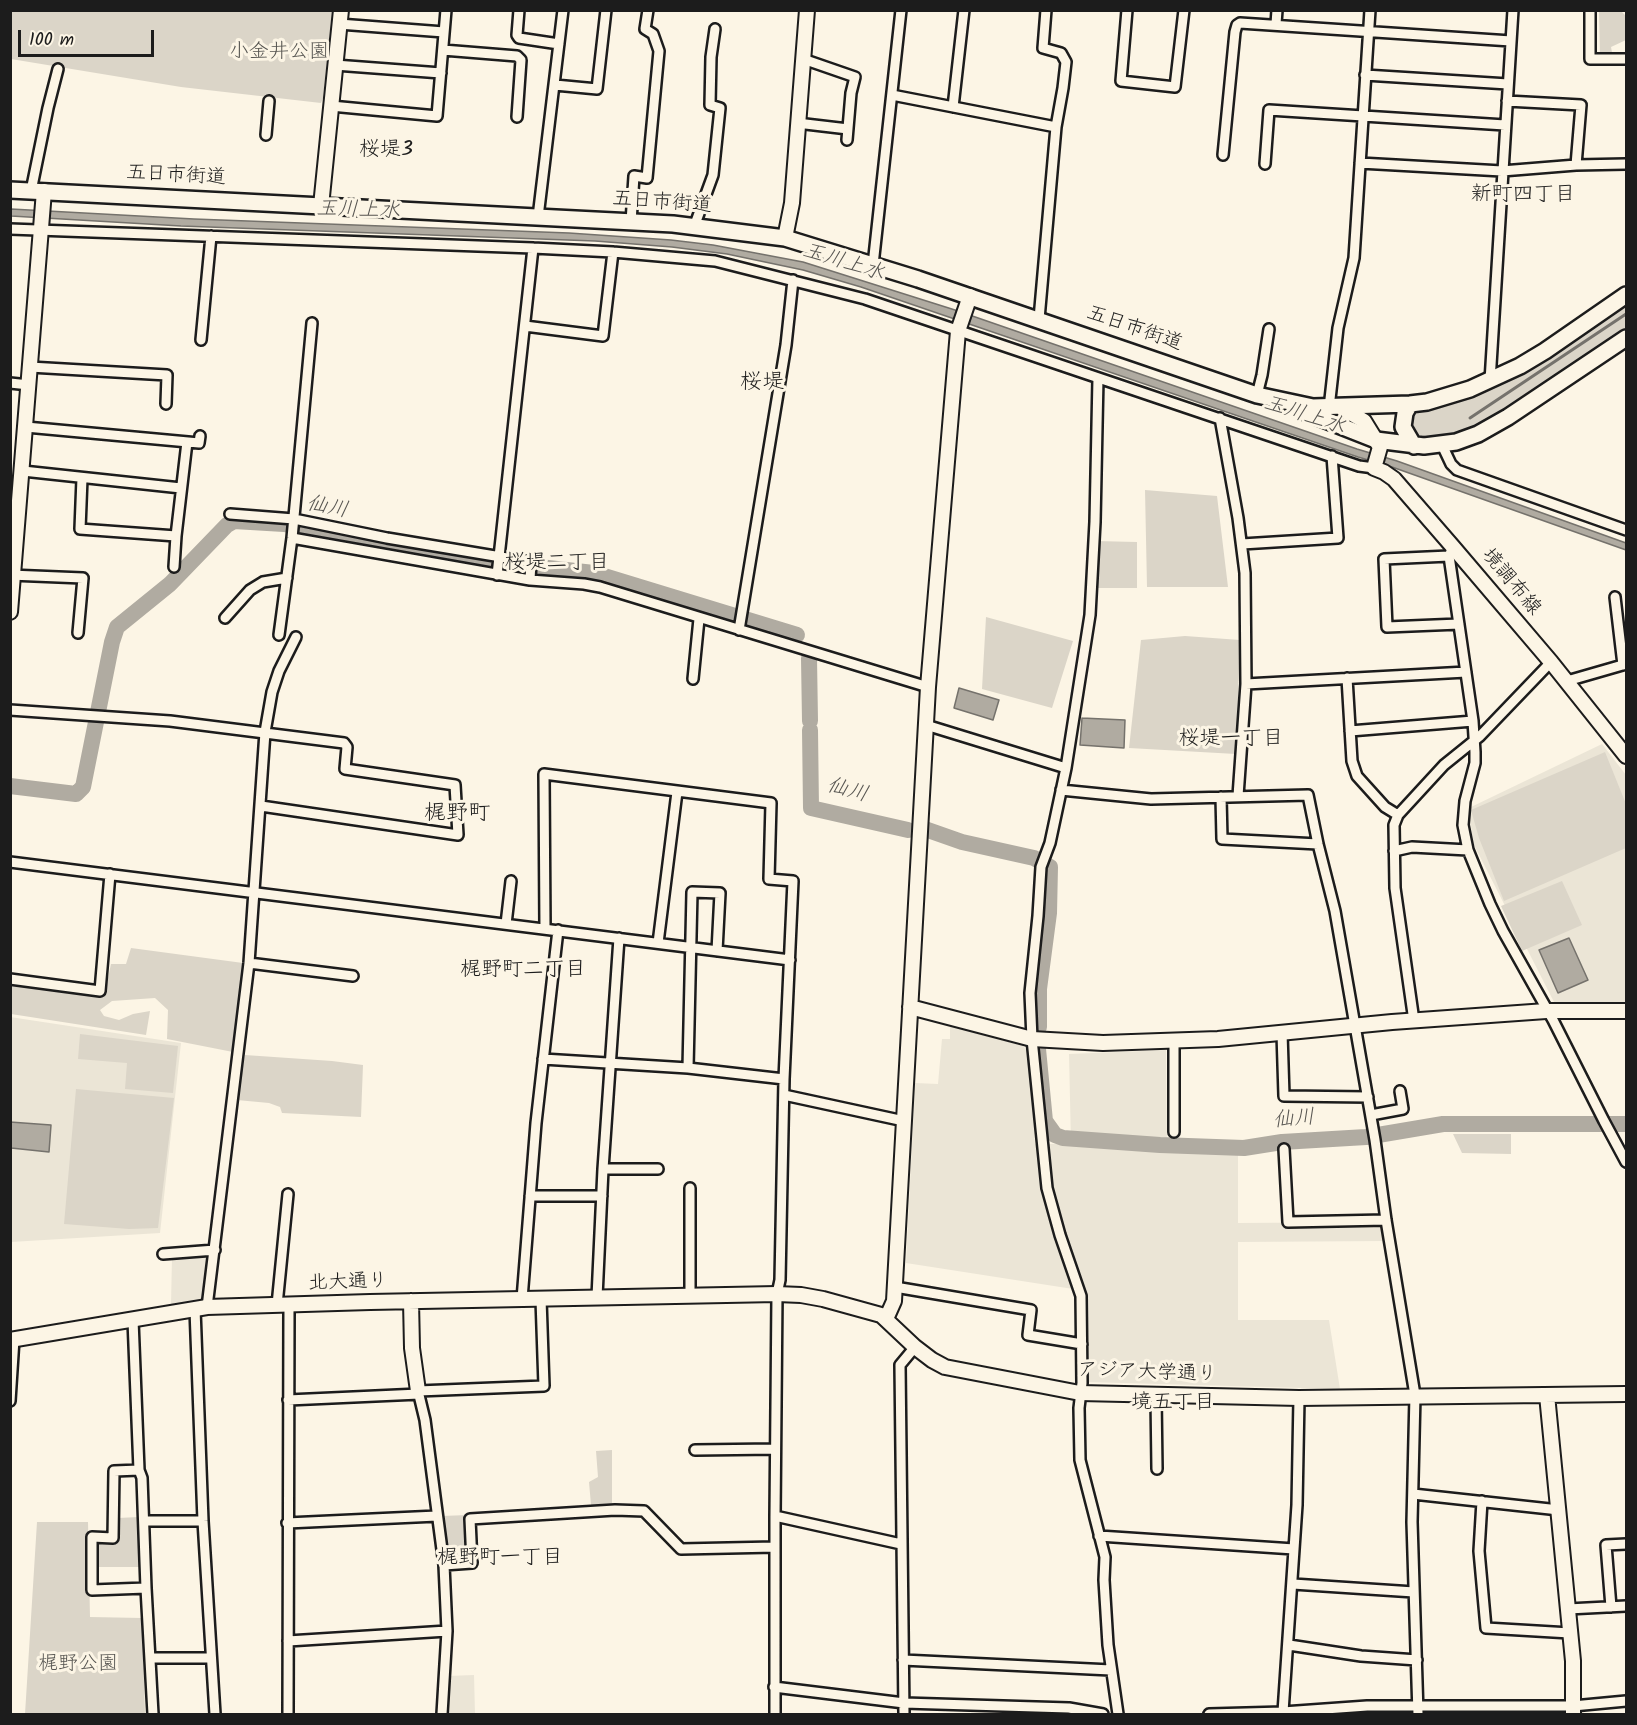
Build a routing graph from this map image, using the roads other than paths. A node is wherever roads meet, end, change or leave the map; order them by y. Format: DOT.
graph roads {
  1 [pos="446,10"];
  2 [pos="519,10"];
  3 [pos="563,10"];
  4 [pos="606,10"];
  5 [pos="648,10"];
  6 [pos="807,10"];
  7 [pos="901,10"];
  8 [pos="964,10"];
  9 [pos="1046,10"];
  10 [pos="1127,10"];
  11 [pos="1184,10"];
  12 [pos="1277,10"];
  13 [pos="1370,10"];
  14 [pos="1513,10"];
  15 [pos="1590,10"];
  16 [pos="340,17"];
  17 [pos="1276,24"];
  18 [pos="715,29"];
  19 [pos="1369,30"];
  20 [pos="444,32"];
  21 [pos="1511,41"];
  22 [pos="559,44"];
  23 [pos="443,50"];
  24 [pos="803,59"];
  25 [pos="1626,59"];
  26 [pos="335,64"];
  27 [pos="58,69"];
  28 [pos="441,74"];
  29 [pos="1365,75"];
  30 [pos="1508,84"];
  31 [pos="555,85"];
  32 [pos="892,95"];
  33 [pos="269,101"];
  34 [pos="1507,102"];
  35 [pos="331,106"];
  36 [pos="953,107"];
  37 [pos="517,117"];
  38 [pos="1362,117"];
  39 [pos="797,123"];
  40 [pos="1505,125"];
  41 [pos="1056,128"];
  42 [pos="848,129"];
  43 [pos="266,135"];
  44 [pos="847,140"];
  45 [pos="1223,155"];
  46 [pos="1360,163"];
  47 [pos="1265,164"];
  48 [pos="1626,164"];
  49 [pos="1576,165"];
  50 [pos="1502,171"];
  51 [pos="10,190"];
  52 [pos="39,196"];
  53 [pos="321,206"];
  54 [pos="538,217"];
  55 [pos="631,222"];
  56 [pos="694,226"];
  57 [pos="42,227"];
  58 [pos="10,229"];
  59 [pos="211,236"];
  60 [pos="784,238"];
  61 [pos="533,248"];
  62 [pos="613,252"];
  63 [pos="873,265"];
  64 [pos="793,280"];
  65 [pos="1626,295"];
  66 [pos="968,301"];
  67 [pos="1039,319"];
  68 [pos="312,323"];
  69 [pos="525,326"];
  70 [pos="959,329"];
  71 [pos="1269,329"];
  72 [pos="1626,338"];
  73 [pos="201,340"];
  74 [pos="30,367"];
  75 [pos="1098,378"];
  76 [pos="1490,381"];
  77 [pos="10,383"];
  78 [pos="29,385"];
  79 [pos="1257,395"];
  80 [pos="1283,402"];
  81 [pos="166,404"];
  82 [pos="1410,404"];
  83 [pos="1385,406"];
  84 [pos="1335,408"];
  85 [pos="1220,418"];
  86 [pos="26,427"];
  87 [pos="200,435"];
  88 [pos="187,442"];
  89 [pos="1378,444"];
  90 [pos="1442,445"];
  91 [pos="1414,446"];
  92 [pos="1332,456"];
  93 [pos="1374,466"];
  94 [pos="23,471"];
  95 [pos="82,478"];
  96 [pos="181,488"];
  97 [pos="231,514"];
  98 [pos="294,519"];
  99 [pos="1626,530"];
  100 [pos="293,535"];
  101 [pos="176,536"];
  102 [pos="1242,544"];
  103 [pos="1451,551"];
  104 [pos="500,556"];
  105 [pos="174,567"];
  106 [pos="12,575"];
  107 [pos="497,575"];
  108 [pos="287,578"];
  109 [pos="530,580"];
  110 [pos="1615,597"];
  111 [pos="10,612"];
  112 [pos="225,618"];
  113 [pos="699,619"];
  114 [pos="1459,624"];
  115 [pos="740,626"];
  116 [pos="78,633"];
  117 [pos="279,635"];
  118 [pos="296,637"];
  119 [pos="1551,662"];
  120 [pos="1625,664"];
  121 [pos="1466,672"];
  122 [pos="1347,678"];
  123 [pos="693,679"];
  124 [pos="1567,681"];
  125 [pos="1246,684"];
  126 [pos="928,687"];
  127 [pos="10,710"];
  128 [pos="1473,721"];
  129 [pos="926,725"];
  130 [pos="1350,731"];
  131 [pos="265,732"];
  132 [pos="1477,738"];
  133 [pos="1626,756"];
  134 [pos="1066,768"];
  135 [pos="1061,790"];
  136 [pos="677,792"];
  137 [pos="1238,796"];
  138 [pos="1221,797"];
  139 [pos="261,806"];
  140 [pos="1398,815"];
  141 [pos="1318,844"];
  142 [pos="1468,850"];
  143 [pos="1394,851"];
  144 [pos="10,862"];
  145 [pos="110,874"];
  146 [pos="511,881"];
  147 [pos="255,892"];
  148 [pos="506,924"];
  149 [pos="545,929"];
  150 [pos="558,930"];
  151 [pos="619,938"];
  152 [pos="658,943"];
  153 [pos="690,947"];
  154 [pos="717,951"];
  155 [pos="790,960"];
  156 [pos="249,963"];
  157 [pos="353,976"];
  158 [pos="10,979"];
  159 [pos="910,1007"];
  160 [pos="1546,1011"];
  161 [pos="1626,1011"];
  162 [pos="1413,1021"];
  163 [pos="1355,1026"];
  164 [pos="1282,1033"];
  165 [pos="1032,1040"];
  166 [pos="1174,1041"];
  167 [pos="543,1059"];
  168 [pos="610,1062"];
  169 [pos="688,1068"];
  170 [pos="784,1079"];
  171 [pos="1400,1091"];
  172 [pos="784,1095"];
  173 [pos="1368,1097"];
  174 [pos="1371,1115"];
  175 [pos="904,1122"];
  176 [pos="1174,1132"];
  177 [pos="1284,1149"];
  178 [pos="1626,1162"];
  179 [pos="603,1169"];
  180 [pos="658,1169"];
  181 [pos="690,1188"];
  182 [pos="288,1194"];
  183 [pos="530,1196"];
  184 [pos="602,1196"];
  185 [pos="1386,1220"];
  186 [pos="215,1250"];
  187 [pos="163,1254"];
  188 [pos="894,1287"];
  189 [pos="777,1294"];
  190 [pos="690,1296"];
  191 [pos="597,1297"];
  192 [pos="522,1299"];
  193 [pos="541,1299"];
  194 [pos="411,1301"];
  195 [pos="283,1305"];
  196 [pos="201,1308"];
  197 [pos="886,1319"];
  198 [pos="133,1320"];
  199 [pos="12,1340"];
  200 [pos="1082,1344"];
  201 [pos="915,1347"];
  202 [pos="419,1393"];
  203 [pos="1080,1393"];
  204 [pos="1626,1394"];
  205 [pos="1415,1395"];
  206 [pos="1547,1395"];
  207 [pos="1156,1396"];
  208 [pos="1299,1398"];
  209 [pos="288,1400"];
  210 [pos="10,1401"];
  211 [pos="775,1449"];
  212 [pos="694,1450"];
  213 [pos="1157,1469"];
  214 [pos="139,1470"];
  215 [pos="1413,1494"];
  216 [pos="1482,1501"];
  217 [pos="1559,1510"];
  218 [pos="437,1515"];
  219 [pos="775,1516"];
  220 [pos="144,1521"];
  221 [pos="202,1521"];
  222 [pos="287,1523"];
  223 [pos="1099,1536"];
  224 [pos="901,1544"];
  225 [pos="1626,1544"];
  226 [pos="775,1547"];
  227 [pos="1294,1550"];
  228 [pos="444,1564"];
  229 [pos="1293,1584"];
  230 [pos="146,1588"];
  231 [pos="1414,1592"];
  232 [pos="1626,1606"];
  233 [pos="1611,1607"];
  234 [pos="1568,1610"];
  235 [pos="447,1631"];
  236 [pos="1570,1634"];
  237 [pos="288,1641"];
  238 [pos="1289,1645"];
  239 [pos="150,1658"];
  240 [pos="210,1658"];
  241 [pos="903,1660"];
  242 [pos="1417,1660"];
  243 [pos="1111,1670"];
  244 [pos="774,1687"];
  245 [pos="1626,1701"];
  246 [pos="904,1703"];
  247 [pos="945,1704"];
  248 [pos="1418,1710"];
  249 [pos="1573,1710"];
  250 [pos="1283,1712"];
  251 [pos="153,1714"];
  252 [pos="215,1714"];
  253 [pos="288,1714"];
  254 [pos="442,1714"];
  255 [pos="775,1714"];
  256 [pos="904,1714"];
  257 [pos="946,1714"];
  258 [pos="1103,1714"];
  259 [pos="1118,1714"];
  260 [pos="1209,1714"];
  1 -- 20 [label="street"];
  2 -- 22 [label="street"];
  3 -- 22 [label="street"];
  4 -- 31 [label="street"];
  5 -- 55 [label="street"];
  6 -- 24 [label="street"];
  7 -- 32 [label="street"];
  8 -- 36 [label="street"];
  9 -- 41 [label="street"];
  10 -- 11 [label="street"];
  12 -- 17 [label="street"];
  13 -- 19 [label="street"];
  14 -- 21 [label="street"];
  15 -- 25 [label="street"];
  16 -- 20 [label="street"];
  16 -- 26 [label="street"];
  17 -- 19 [label="street"];
  17 -- 45 [label="street"];
  18 -- 56 [label="street"];
  19 -- 21 [label="street"];
  19 -- 29 [label="street"];
  20 -- 23 [label="street"];
  21 -- 30 [label="street"];
  22 -- 31 [label="street"];
  23 -- 28 [label="street"];
  23 -- 37 [label="street"];
  24 -- 39 [label="street"];
  24 -- 42 [label="street"];
  26 -- 28 [label="street"];
  26 -- 35 [label="street"];
  27 -- 52 [label="street"];
  28 -- 35 [label="street"];
  29 -- 30 [label="street"];
  29 -- 38 [label="street"];
  30 -- 34 [label="street"];
  31 -- 54 [label="street"];
  32 -- 36 [label="street"];
  32 -- 63 [label="street"];
  33 -- 43 [label="street"];
  34 -- 40 [label="street"];
  34 -- 49 [label="street"];
  35 -- 53 [label="street"];
  36 -- 41 [label="street"];
  38 -- 40 [label="street"];
  38 -- 46 [label="street"];
  38 -- 47 [label="street"];
  39 -- 42 [label="street"];
  39 -- 60 [label="street"];
  40 -- 50 [label="street"];
  41 -- 67 [label="street"];
  42 -- 44 [label="street"];
  46 -- 50 [label="street"];
  46 -- 84 [label="street"];
  48 -- 49 [label="street"];
  49 -- 50 [label="street"];
  50 -- 76 [label="street"];
  51 -- 52 [label="main road, 五日市街道"];
  52 -- 53 [label="main road, 五日市街道"];
  52 -- 57 [label="street"];
  53 -- 54 [label="main road, 五日市街道"];
  54 -- 55 [label="main road, 五日市街道"];
  55 -- 56 [label="main road, 五日市街道"];
  56 -- 60 [label="main road, 五日市街道"];
  57 -- 58 [label="street"];
  57 -- 59 [label="street"];
  57 -- 74 [label="street"];
  59 -- 61 [label="street"];
  59 -- 73 [label="street"];
  60 -- 63 [label="main road, 五日市街道"];
  61 -- 62 [label="street"];
  61 -- 69 [label="street"];
  62 -- 64 [label="street"];
  62 -- 69 [label="street"];
  63 -- 66 [label="main road, 五日市街道"];
  64 -- 70 [label="street"];
  64 -- 115 [label="street"];
  65 -- 76 [label="main road, 五日市街道"];
  66 -- 67 [label="main road, 五日市街道"];
  66 -- 70 [label="street"];
  67 -- 79 [label="main road, 五日市街道"];
  68 -- 98 [label="street"];
  69 -- 104 [label="street"];
  70 -- 75 [label="street"];
  70 -- 126 [label="street"];
  71 -- 79 [label="street"];
  72 -- 90 [label="main road, 五日市街道"];
  74 -- 78 [label="street"];
  74 -- 81 [label="street"];
  75 -- 85 [label="street"];
  75 -- 134 [label="street"];
  76 -- 82 [label="main road, 五日市街道"];
  77 -- 78 [label="street"];
  78 -- 86 [label="street"];
  79 -- 80 [label="main road, 五日市街道"];
  80 -- 84 [label="main road, 五日市街道"];
  80 -- 89 [label="main road, 五日市街道"];
  82 -- 83 [label="main road, 五日市街道"];
  82 -- 91 [label="main road"];
  83 -- 84 [label="main road, 五日市街道"];
  83 -- 89 [label="street"];
  84 -- 89 [label="street"];
  85 -- 92 [label="street"];
  85 -- 102 [label="street"];
  86 -- 88 [label="street"];
  86 -- 94 [label="street"];
  87 -- 88 [label="street"];
  88 -- 96 [label="street"];
  89 -- 91 [label="main road, 五日市街道"];
  89 -- 93 [label="street"];
  90 -- 91 [label="main road, 五日市街道"];
  90 -- 99 [label="street"];
  92 -- 93 [label="street"];
  92 -- 102 [label="street"];
  93 -- 103 [label="street, 境調布線"];
  94 -- 95 [label="street"];
  94 -- 106 [label="street"];
  95 -- 96 [label="street"];
  95 -- 101 [label="street"];
  96 -- 101 [label="street"];
  97 -- 98 [label="street"];
  98 -- 100 [label="street"];
  98 -- 104 [label="street"];
  100 -- 107 [label="street"];
  100 -- 108 [label="street"];
  101 -- 105 [label="street"];
  102 -- 125 [label="street"];
  103 -- 114 [label="street"];
  103 -- 114 [label="street"];
  103 -- 119 [label="street, 境調布線"];
  104 -- 107 [label="street"];
  104 -- 109 [label="street"];
  106 -- 111 [label="street"];
  106 -- 116 [label="street"];
  107 -- 109 [label="street"];
  108 -- 112 [label="street"];
  108 -- 117 [label="street"];
  109 -- 113 [label="street"];
  110 -- 120 [label="street"];
  113 -- 115 [label="street"];
  113 -- 123 [label="street"];
  114 -- 121 [label="street"];
  115 -- 126 [label="street"];
  118 -- 131 [label="street"];
  119 -- 124 [label="street, 境調布線"];
  119 -- 132 [label="street"];
  120 -- 124 [label="street"];
  121 -- 122 [label="street"];
  121 -- 128 [label="street"];
  122 -- 125 [label="street"];
  122 -- 130 [label="street"];
  124 -- 133 [label="street, 境調布線"];
  125 -- 137 [label="street"];
  126 -- 129 [label="street"];
  127 -- 131 [label="street"];
  128 -- 130 [label="street"];
  128 -- 132 [label="street"];
  129 -- 134 [label="street"];
  129 -- 159 [label="street"];
  130 -- 140 [label="street"];
  131 -- 139 [label="street"];
  131 -- 139 [label="street"];
  132 -- 140 [label="street"];
  132 -- 142 [label="street"];
  134 -- 135 [label="street"];
  135 -- 138 [label="street"];
  135 -- 165 [label="street"];
  136 -- 149 [label="street"];
  136 -- 152 [label="street"];
  136 -- 155 [label="street"];
  137 -- 138 [label="street"];
  137 -- 141 [label="street"];
  138 -- 141 [label="street"];
  139 -- 147 [label="street"];
  140 -- 143 [label="street"];
  141 -- 163 [label="street"];
  142 -- 143 [label="street"];
  142 -- 160 [label="street"];
  143 -- 162 [label="street"];
  144 -- 145 [label="street"];
  145 -- 147 [label="street"];
  145 -- 158 [label="street"];
  146 -- 148 [label="street"];
  147 -- 148 [label="street"];
  147 -- 156 [label="street"];
  148 -- 149 [label="street"];
  149 -- 150 [label="street"];
  150 -- 151 [label="street"];
  150 -- 167 [label="street"];
  151 -- 152 [label="street"];
  151 -- 168 [label="street"];
  152 -- 153 [label="street"];
  153 -- 154 [label="street"];
  153 -- 154 [label="street"];
  153 -- 169 [label="street"];
  154 -- 155 [label="street"];
  155 -- 170 [label="street"];
  156 -- 157 [label="street"];
  156 -- 186 [label="street"];
  159 -- 165 [label="street"];
  159 -- 175 [label="street"];
  160 -- 161 [label="street"];
  160 -- 162 [label="street"];
  160 -- 178 [label="street"];
  162 -- 163 [label="street"];
  163 -- 164 [label="street"];
  163 -- 173 [label="street"];
  164 -- 166 [label="street"];
  164 -- 173 [label="street"];
  165 -- 166 [label="street"];
  165 -- 200 [label="street"];
  166 -- 176 [label="street"];
  167 -- 168 [label="street"];
  167 -- 183 [label="street"];
  168 -- 169 [label="street"];
  168 -- 179 [label="street"];
  169 -- 170 [label="street"];
  170 -- 172 [label="street"];
  171 -- 174 [label="street"];
  172 -- 175 [label="street"];
  172 -- 189 [label="street"];
  173 -- 174 [label="street"];
  174 -- 185 [label="street"];
  175 -- 188 [label="street"];
  177 -- 185 [label="street"];
  179 -- 180 [label="street"];
  179 -- 184 [label="street"];
  181 -- 190 [label="street"];
  182 -- 195 [label="street"];
  183 -- 184 [label="street"];
  183 -- 192 [label="street"];
  184 -- 191 [label="street"];
  185 -- 205 [label="street"];
  186 -- 187 [label="street"];
  186 -- 196 [label="street"];
  188 -- 197 [label="street"];
  188 -- 200 [label="street"];
  189 -- 190 [label="street, アジア大学通り"];
  189 -- 197 [label="street, アジア大学通り"];
  189 -- 211 [label="street"];
  190 -- 191 [label="street, 北大通り"];
  191 -- 193 [label="street, 北大通り"];
  192 -- 193 [label="street, 北大通り"];
  192 -- 194 [label="street, 北大通り"];
  193 -- 202 [label="street"];
  194 -- 195 [label="street, 北大通り"];
  194 -- 202 [label="street"];
  195 -- 196 [label="street, 北大通り"];
  195 -- 209 [label="street"];
  196 -- 198 [label="street, 北大通り"];
  196 -- 221 [label="street"];
  197 -- 201 [label="street, アジア大学通り"];
  198 -- 199 [label="street, 北大通り"];
  198 -- 214 [label="street"];
  199 -- 210 [label="street"];
  200 -- 203 [label="street"];
  201 -- 203 [label="street, アジア大学通り"];
  201 -- 224 [label="street"];
  202 -- 209 [label="street"];
  202 -- 218 [label="street"];
  203 -- 207 [label="street, アジア大学通り"];
  203 -- 223 [label="street"];
  204 -- 206 [label="street, アジア大学通り"];
  205 -- 206 [label="street, アジア大学通り"];
  205 -- 208 [label="street, アジア大学通り"];
  205 -- 215 [label="street"];
  206 -- 217 [label="street"];
  207 -- 208 [label="street, アジア大学通り"];
  207 -- 213 [label="street"];
  208 -- 227 [label="street"];
  209 -- 222 [label="street"];
  211 -- 212 [label="street"];
  211 -- 219 [label="street"];
  214 -- 220 [label="street"];
  214 -- 230 [label="street"];
  215 -- 216 [label="street"];
  215 -- 231 [label="street"];
  216 -- 217 [label="street"];
  216 -- 236 [label="street"];
  217 -- 234 [label="street"];
  218 -- 222 [label="street"];
  218 -- 228 [label="street"];
  219 -- 224 [label="street"];
  219 -- 226 [label="street"];
  220 -- 221 [label="street"];
  220 -- 230 [label="street"];
  221 -- 240 [label="street"];
  222 -- 237 [label="street"];
  223 -- 227 [label="street"];
  223 -- 243 [label="street"];
  224 -- 241 [label="street"];
  225 -- 233 [label="street"];
  226 -- 228 [label="street"];
  226 -- 244 [label="street"];
  227 -- 229 [label="street"];
  228 -- 235 [label="street"];
  229 -- 231 [label="street"];
  229 -- 238 [label="street"];
  230 -- 239 [label="street"];
  231 -- 242 [label="street"];
  232 -- 233 [label="street"];
  233 -- 234 [label="street"];
  234 -- 236 [label="street"];
  235 -- 237 [label="street"];
  235 -- 254 [label="street"];
  236 -- 249 [label="street"];
  237 -- 253 [label="street"];
  238 -- 242 [label="street"];
  238 -- 250 [label="street"];
  239 -- 240 [label="street"];
  239 -- 251 [label="street"];
  240 -- 252 [label="street"];
  241 -- 243 [label="street"];
  241 -- 246 [label="street"];
  242 -- 248 [label="street"];
  243 -- 259 [label="street"];
  244 -- 246 [label="street"];
  244 -- 255 [label="street"];
  245 -- 249 [label="street"];
  246 -- 247 [label="street"];
  246 -- 256 [label="street"];
  247 -- 257 [label="street"];
  247 -- 258 [label="street"];
  248 -- 249 [label="street"];
  248 -- 250 [label="street"];
  250 -- 260 [label="street"];
}
